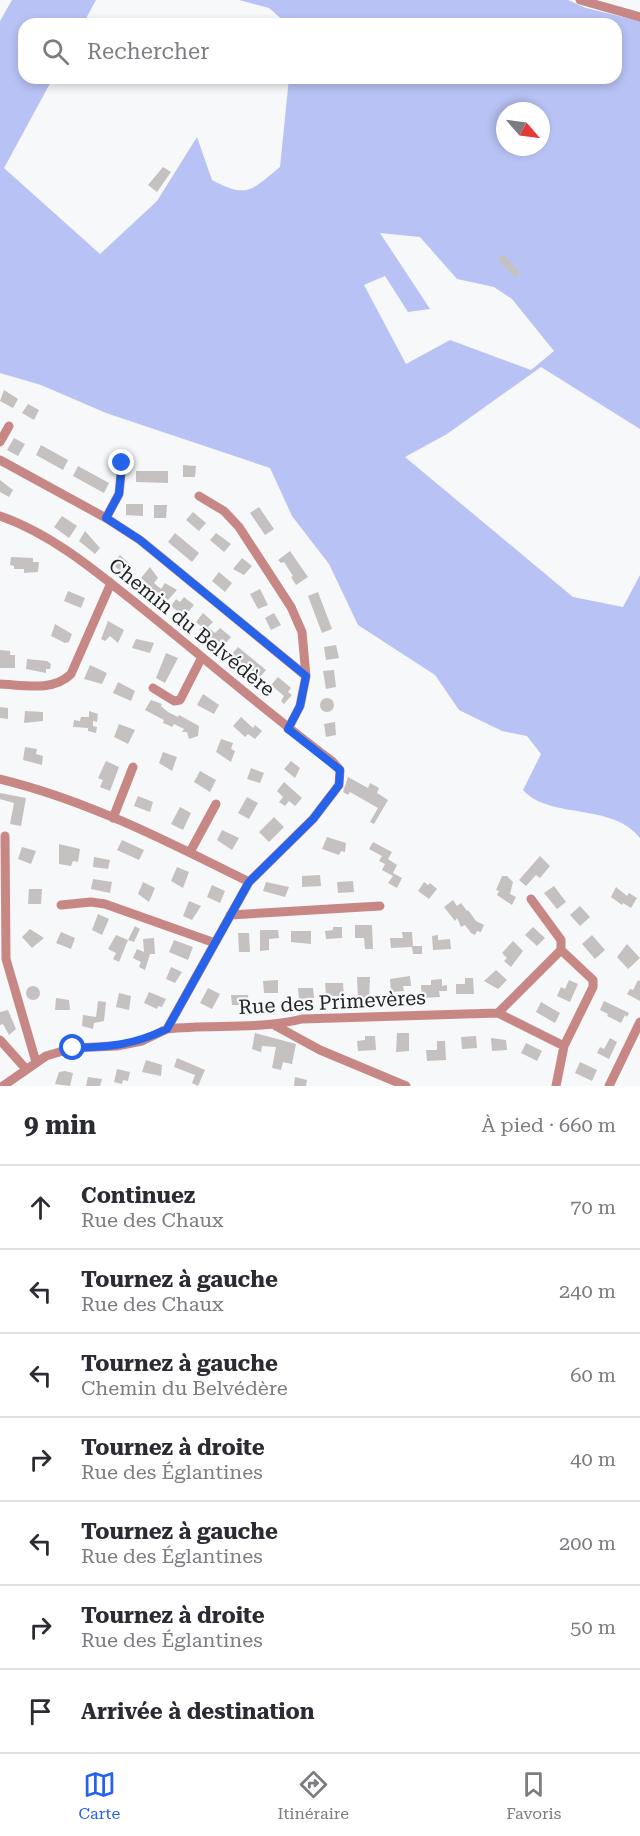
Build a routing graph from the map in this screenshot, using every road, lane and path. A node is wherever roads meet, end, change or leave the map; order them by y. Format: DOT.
graph roads {
  1 [pos="580,0"];
  2 [pos="640,17"];
  3 [pos="9,426"];
  4 [pos="0,442"];
  5 [pos="0,460"];
  6 [pos="122,463"];
  7 [pos="199,496"];
  8 [pos="0,516"];
  9 [pos="106,518"];
  10 [pos="111,583"];
  11 [pos="202,657"];
  12 [pos="306,676"];
  13 [pos="0,684"];
  14 [pos="153,688"];
  15 [pos="288,729"];
  16 [pos="133,767"];
  17 [pos="0,779"];
  18 [pos="216,804"];
  19 [pos="112,818"];
  20 [pos="5,836"];
  21 [pos="190,852"];
  22 [pos="249,882"];
  23 [pos="531,899"];
  24 [pos="61,905"];
  25 [pos="380,906"];
  26 [pos="230,915"];
  27 [pos="215,943"];
  28 [pos="561,950"];
  29 [pos="498,1013"];
  30 [pos="640,1022"];
  31 [pos="276,1026"];
  32 [pos="167,1029"];
  33 [pos="0,1040"];
  34 [pos="564,1046"];
  35 [pos="36,1062"];
  36 [pos="26,1069"];
  37 [pos="3,1086"];
  38 [pos="406,1086"];
  39 [pos="556,1086"];
  40 [pos="609,1086"];
  1 -- 2 [label="street"];
  3 -- 4 [label="street"];
  5 -- 9 [label="street"];
  6 -- 9 [label="street"];
  7 -- 12 [label="street"];
  8 -- 10 [label="street, Chemin du Belvédère"];
  9 -- 12 [label="street"];
  10 -- 11 [label="street, Chemin du Belvédère"];
  10 -- 13 [label="street"];
  11 -- 14 [label="street"];
  11 -- 15 [label="street, Chemin du Belvédère"];
  12 -- 15 [label="street"];
  15 -- 22 [label="street, Chemin du Belvédère"];
  16 -- 19 [label="street"];
  17 -- 19 [label="street"];
  18 -- 21 [label="street"];
  19 -- 21 [label="street"];
  20 -- 35 [label="street"];
  21 -- 22 [label="street"];
  22 -- 26 [label="street"];
  23 -- 28 [label="street"];
  24 -- 27 [label="street"];
  25 -- 26 [label="street"];
  26 -- 27 [label="street"];
  27 -- 32 [label="street"];
  28 -- 29 [label="street"];
  28 -- 34 [label="street"];
  29 -- 31 [label="street, Rue des Primevères"];
  29 -- 34 [label="street, Rue des Primevères"];
  30 -- 40 [label="street"];
  31 -- 32 [label="street, Rue des Primevères"];
  31 -- 38 [label="street"];
  32 -- 35 [label="street, Rue des Primevères"];
  33 -- 36 [label="street"];
  34 -- 39 [label="street"];
  35 -- 36 [label="street, Rue des Primevères"];
  36 -- 37 [label="street, Rue des Primevères"];
}
